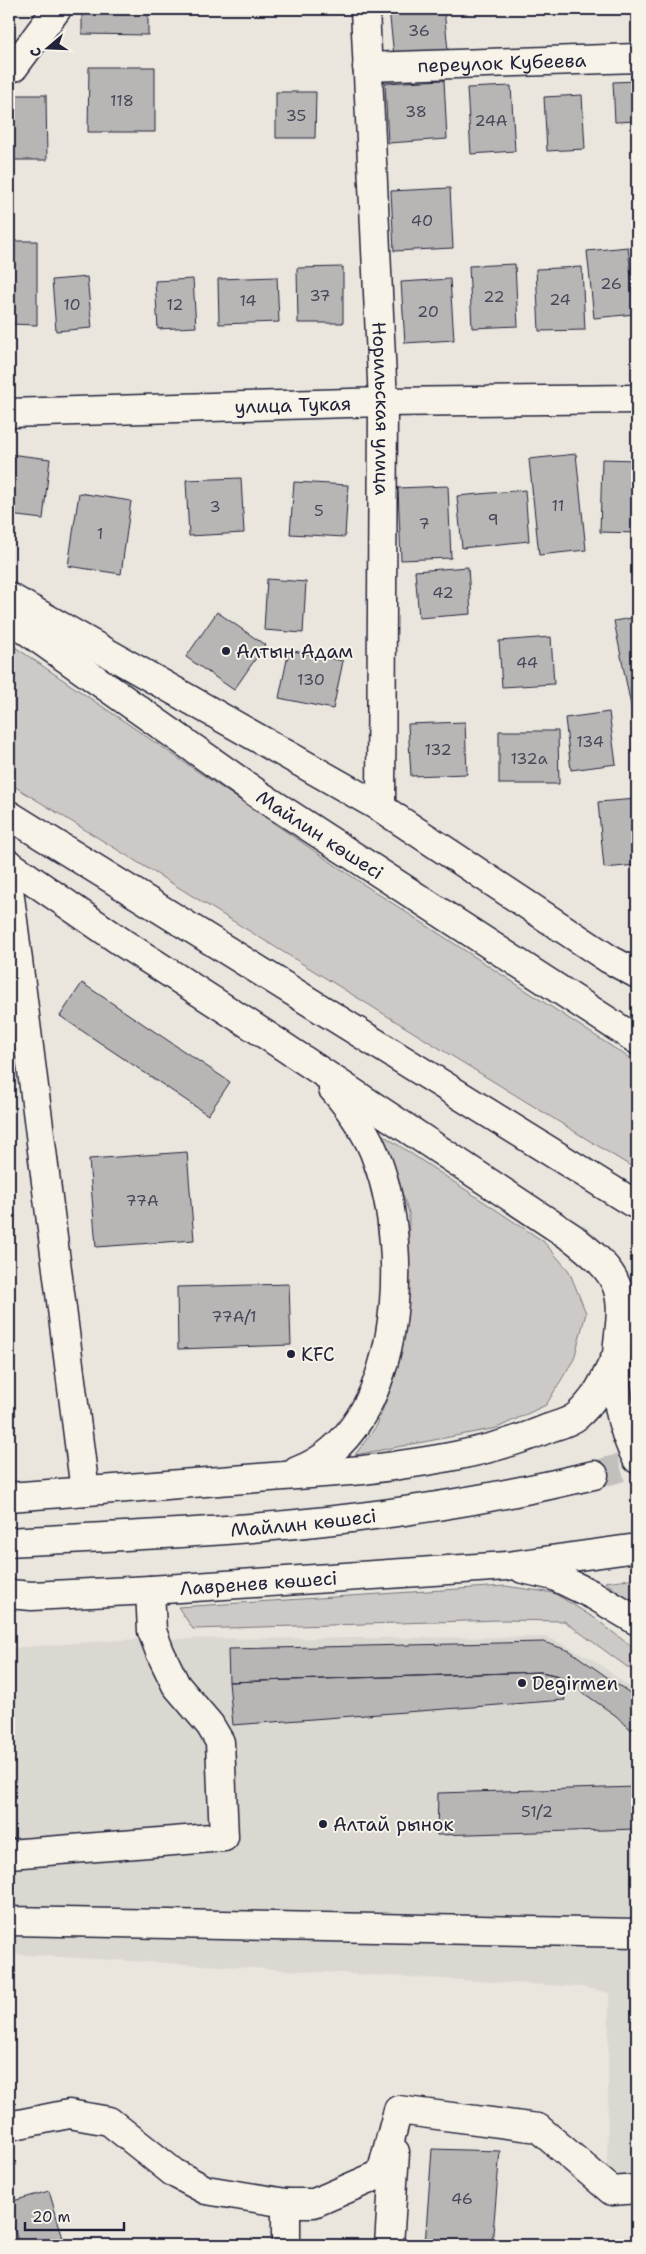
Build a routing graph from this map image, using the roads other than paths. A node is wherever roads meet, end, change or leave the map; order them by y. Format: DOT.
graph roads {
  1 [pos="57,9"];
  2 [pos="365,9"];
  3 [pos="637,58"];
  4 [pos="9,67"];
  5 [pos="367,67"];
  6 [pos="637,399"];
  7 [pos="383,402"];
  8 [pos="9,413"];
  9 [pos="9,597"];
  10 [pos="9,618"];
  11 [pos="381,808"];
  12 [pos="9,815"];
  13 [pos="9,864"];
  14 [pos="9,889"];
  15 [pos="637,974"];
  16 [pos="637,1040"];
  17 [pos="314,1067"];
  18 [pos="633,1203"];
  19 [pos="637,1293"];
  20 [pos="619,1343"];
  21 [pos="637,1459"];
  22 [pos="594,1475"];
  23 [pos="282,1476"];
  24 [pos="85,1490"];
  25 [pos="9,1497"];
  26 [pos="9,1542"];
  27 [pos="637,1548"];
  28 [pos="507,1566"];
  29 [pos="150,1590"];
  30 [pos="9,1594"];
  31 [pos="637,1621"];
  32 [pos="9,1854"];
  33 [pos="9,1922"];
  34 [pos="637,1933"];
  35 [pos="398,2110"];
  36 [pos="9,2126"];
  37 [pos="637,2189"];
  38 [pos="286,2203"];
  39 [pos="286,2245"];
  40 [pos="389,2245"];
  1 -- 4 [label="main road"];
  2 -- 5 [label="main road, Норильская улица"];
  3 -- 5 [label="main road, переулок Кубеева"];
  5 -- 7 [label="main road, Норильская улица"];
  6 -- 7 [label="main road, улица Тукая"];
  7 -- 8 [label="main road, улица Тукая"];
  7 -- 11 [label="main road, Норильская улица"];
  9 -- 11 [label="main road"];
  10 -- 16 [label="main road, Майлин көшесі"];
  11 -- 15 [label="main road"];
  12 -- 18 [label="main road"];
  13 -- 17 [label="main road"];
  14 -- 24 [label="main road"];
  17 -- 20 [label="main road"];
  17 -- 23 [label="main road"];
  19 -- 20 [label="main road"];
  20 -- 21 [label="main road"];
  20 -- 23 [label="main road"];
  22 -- 26 [label="main road, Майлин көшесі"];
  23 -- 24 [label="main road"];
  24 -- 25 [label="main road"];
  27 -- 28 [label="main road"];
  28 -- 29 [label="main road, Лавренев көшесі"];
  28 -- 31 [label="main road"];
  29 -- 30 [label="main road, Лавренев көшесі"];
  29 -- 32 [label="main road"];
  33 -- 34 [label="main road"];
  35 -- 37 [label="main road"];
  35 -- 38 [label="main road"];
  35 -- 40 [label="main road"];
  36 -- 38 [label="main road"];
  38 -- 39 [label="main road"];
}
